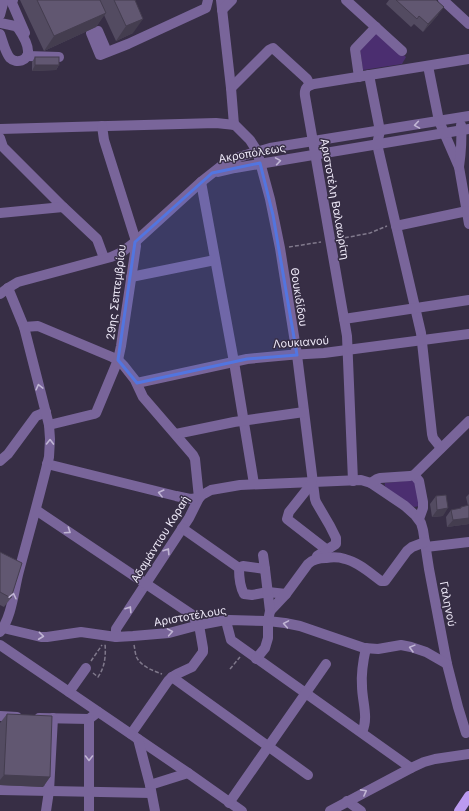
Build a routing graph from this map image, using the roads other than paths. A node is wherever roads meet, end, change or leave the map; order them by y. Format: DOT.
graph roads {
  1 [pos="4,0"];
  2 [pos="13,0"];
  3 [pos="208,0"];
  4 [pos="232,0"];
  5 [pos="346,0"];
  6 [pos="443,0"];
  7 [pos="221,5"];
  8 [pos="0,15"];
  9 [pos="469,24"];
  10 [pos="3,26"];
  11 [pos="376,28"];
  12 [pos="0,34"];
  13 [pos="30,42"];
  14 [pos="402,51"];
  15 [pos="107,52"];
  16 [pos="27,56"];
  17 [pos="59,57"];
  18 [pos="469,59"];
  19 [pos="428,66"];
  20 [pos="364,76"];
  21 [pos="310,85"];
  22 [pos="231,88"];
  23 [pos="464,117"];
  24 [pos="439,121"];
  25 [pos="234,125"];
  26 [pos="102,126"];
  27 [pos="0,129"];
  28 [pos="465,130"];
  29 [pos="380,131"];
  30 [pos="444,133"];
  31 [pos="0,138"];
  32 [pos="313,142"];
  33 [pos="377,144"];
  34 [pos="256,152"];
  35 [pos="315,154"];
  36 [pos="260,163"];
  37 [pos="459,167"];
  38 [pos="212,173"];
  39 [pos="201,182"];
  40 [pos="63,206"];
  41 [pos="467,211"];
  42 [pos="0,213"];
  43 [pos="469,224"];
  44 [pos="396,226"];
  45 [pos="135,242"];
  46 [pos="104,258"];
  47 [pos="215,260"];
  48 [pos="131,277"];
  49 [pos="3,289"];
  50 [pos="469,300"];
  51 [pos="415,308"];
  52 [pos="344,319"];
  53 [pos="24,327"];
  54 [pos="469,334"];
  55 [pos="422,340"];
  56 [pos="348,350"];
  57 [pos="297,354"];
  58 [pos="118,360"];
  59 [pos="234,362"];
  60 [pos="137,383"];
  61 [pos="46,412"];
  62 [pos="304,412"];
  63 [pos="469,420"];
  64 [pos="244,421"];
  65 [pos="49,425"];
  66 [pos="176,434"];
  67 [pos="441,448"];
  68 [pos="0,461"];
  69 [pos="47,464"];
  70 [pos="414,475"];
  71 [pos="353,481"];
  72 [pos="312,483"];
  73 [pos="371,483"];
  74 [pos="254,484"];
  75 [pos="200,498"];
  76 [pos="36,510"];
  77 [pos="419,519"];
  78 [pos="182,528"];
  79 [pos="469,542"];
  80 [pos="426,544"];
  81 [pos="327,550"];
  82 [pos="263,555"];
  83 [pos="316,559"];
  84 [pos="239,568"];
  85 [pos="265,569"];
  86 [pos="146,583"];
  87 [pos="268,592"];
  88 [pos="286,594"];
  89 [pos="269,616"];
  90 [pos="226,621"];
  91 [pos="199,625"];
  92 [pos="2,630"];
  93 [pos="116,637"];
  94 [pos="0,645"];
  95 [pos="366,648"];
  96 [pos="256,659"];
  97 [pos="326,664"];
  98 [pos="447,664"];
  99 [pos="86,668"];
  100 [pos="172,678"];
  101 [pos="70,692"];
  102 [pos="306,694"];
  103 [pos="458,706"];
  104 [pos="98,712"];
  105 [pos="469,713"];
  106 [pos="0,716"];
  107 [pos="52,718"];
  108 [pos="469,718"];
  109 [pos="89,719"];
  110 [pos="362,732"];
  111 [pos="135,736"];
  112 [pos="468,736"];
  113 [pos="269,747"];
  114 [pos="469,754"];
  115 [pos="411,768"];
  116 [pos="188,773"];
  117 [pos="308,775"];
  118 [pos="151,789"];
  119 [pos="0,790"];
  120 [pos="49,791"];
  121 [pos="89,791"];
  122 [pos="469,796"];
  123 [pos="347,801"];
  124 [pos="229,803"];
  125 [pos="46,811"];
  126 [pos="89,811"];
  127 [pos="155,811"];
  128 [pos="242,811"];
  129 [pos="330,811"];
  130 [pos="360,811"];
  131 [pos="459,811"];
  1 -- 8 [label="street"];
  2 -- 13 [label="street"];
  3 -- 15 [label="street"];
  4 -- 7 [label="street"];
  5 -- 11 [label="street"];
  6 -- 9 [label="street"];
  7 -- 22 [label="street"];
  10 -- 13 [label="street"];
  11 -- 14 [label="street"];
  11 -- 20 [label="street"];
  12 -- 16 [label="street"];
  13 -- 16 [label="street"];
  16 -- 17 [label="street"];
  18 -- 19 [label="street"];
  19 -- 20 [label="street"];
  19 -- 24 [label="street"];
  20 -- 21 [label="street"];
  20 -- 29 [label="street"];
  21 -- 22 [label="street"];
  21 -- 32 [label="street, Αριστοτέλη Βαλαωρίτη"];
  22 -- 25 [label="street"];
  23 -- 24 [label="street"];
  23 -- 28 [label="street"];
  24 -- 29 [label="street, one-way"];
  24 -- 30 [label="street"];
  25 -- 26 [label="street"];
  25 -- 34 [label="street, Θουκιδίδου"];
  26 -- 27 [label="street"];
  26 -- 45 [label="street, 29ης Σεπτεμβρίου"];
  28 -- 30 [label="street, Ακροπόλεως"];
  28 -- 37 [label="street"];
  29 -- 32 [label="street"];
  29 -- 33 [label="street"];
  30 -- 33 [label="street, Ακροπόλεως"];
  30 -- 37 [label="street"];
  31 -- 40 [label="street"];
  32 -- 34 [label="street"];
  32 -- 35 [label="street, Αριστοτέλη Βαλαωρίτη"];
  33 -- 35 [label="street, Ακροπόλεως"];
  33 -- 44 [label="street"];
  34 -- 36 [label="street, Θουκιδίδου"];
  34 -- 38 [label="street"];
  36 -- 35 [label="street, Ακροπόλεως, one-way"];
  35 -- 52 [label="street, Αριστοτέλη Βαλαωρίτη"];
  36 -- 38 [label="street, Ακροπόλεως"];
  36 -- 57 [label="street, Θουκιδίδου"];
  37 -- 41 [label="street"];
  38 -- 39 [label="street, Ακροπόλεως"];
  39 -- 45 [label="street, Ακροπόλεως"];
  39 -- 47 [label="street"];
  40 -- 42 [label="street"];
  40 -- 46 [label="street"];
  41 -- 43 [label="street"];
  41 -- 44 [label="street"];
  44 -- 51 [label="street"];
  45 -- 46 [label="street, Ακροπόλεως"];
  45 -- 48 [label="street, 29ης Σεπτεμβρίου"];
  46 -- 49 [label="street, Ακροπόλεως"];
  47 -- 48 [label="street"];
  47 -- 59 [label="street"];
  48 -- 58 [label="street, 29ης Σεπτεμβρίου"];
  49 -- 53 [label="street"];
  50 -- 51 [label="street"];
  51 -- 52 [label="street"];
  51 -- 55 [label="street"];
  52 -- 56 [label="street, Αριστοτέλη Βαλαωρίτη"];
  53 -- 58 [label="street, Αδαμάντιου Κοραή"];
  61 -- 53 [label="street, one-way"];
  54 -- 55 [label="street, Λουκιανού"];
  55 -- 56 [label="street, Λουκιανού"];
  55 -- 67 [label="street"];
  56 -- 57 [label="street, Λουκιανού"];
  56 -- 71 [label="street, Αριστοτέλη Βαλαωρίτη"];
  57 -- 59 [label="street, Λουκιανού"];
  57 -- 62 [label="street, Θουκιδίδου"];
  58 -- 60 [label="street, Αδαμάντιου Κοραή"];
  58 -- 65 [label="street, 29ης Σεπτεμβρίου"];
  59 -- 60 [label="street, Λουκιανού"];
  59 -- 64 [label="street"];
  60 -- 66 [label="street, Αδαμάντιου Κοραή"];
  61 -- 65 [label="street"];
  61 -- 68 [label="street"];
  62 -- 64 [label="street"];
  62 -- 72 [label="street, Θουκιδίδου"];
  63 -- 67 [label="street"];
  64 -- 66 [label="street"];
  64 -- 74 [label="street"];
  69 -- 65 [label="street, one-way"];
  66 -- 75 [label="street, Αδαμάντιου Κοραή"];
  67 -- 70 [label="street"];
  75 -- 69 [label="street, one-way"];
  69 -- 76 [label="street"];
  70 -- 73 [label="street"];
  70 -- 77 [label="street"];
  71 -- 72 [label="street"];
  71 -- 73 [label="street"];
  72 -- 74 [label="street"];
  72 -- 81 [label="street, Θουκιδίδου"];
  72 -- 81 [label="street"];
  73 -- 77 [label="street, Γαληνού"];
  74 -- 75 [label="street"];
  75 -- 78 [label="street, Αδαμάντιου Κοραή"];
  76 -- 86 [label="street, one-way"];
  92 -- 76 [label="street, one-way"];
  77 -- 80 [label="street, Γαληνού"];
  78 -- 84 [label="street"];
  86 -- 78 [label="street, Αδαμάντιου Κοραή, one-way"];
  79 -- 80 [label="street"];
  80 -- 83 [label="street"];
  80 -- 98 [label="street, Γαληνού"];
  81 -- 83 [label="street"];
  82 -- 85 [label="street"];
  83 -- 88 [label="street"];
  84 -- 85 [label="street"];
  84 -- 87 [label="street"];
  85 -- 87 [label="street"];
  86 -- 91 [label="street"];
  93 -- 86 [label="street, Αδαμάντιου Κοραή, one-way"];
  87 -- 88 [label="street"];
  87 -- 89 [label="street"];
  88 -- 89 [label="street"];
  89 -- 90 [label="street, Αριστοτέλους"];
  95 -- 89 [label="street, Αριστοτέλους, one-way"];
  89 -- 96 [label="street"];
  90 -- 91 [label="street, Αριστοτέλους"];
  90 -- 96 [label="street"];
  93 -- 91 [label="street, Αριστοτέλους, one-way"];
  91 -- 100 [label="street"];
  92 -- 93 [label="street, Αριστοτέλους, one-way"];
  94 -- 101 [label="street"];
  98 -- 95 [label="street, Αριστοτέλους, one-way"];
  95 -- 110 [label="street"];
  96 -- 102 [label="street"];
  97 -- 102 [label="street"];
  98 -- 103 [label="street, Γαληνού"];
  99 -- 101 [label="street"];
  100 -- 111 [label="street"];
  100 -- 113 [label="street"];
  101 -- 104 [label="street"];
  102 -- 110 [label="street"];
  102 -- 113 [label="street"];
  103 -- 105 [label="street"];
  103 -- 112 [label="street, Γαληνού"];
  104 -- 109 [label="street"];
  104 -- 111 [label="street"];
  106 -- 107 [label="street"];
  107 -- 109 [label="street"];
  107 -- 120 [label="street"];
  108 -- 112 [label="street"];
  109 -- 121 [label="street, one-way"];
  110 -- 115 [label="street"];
  111 -- 116 [label="street"];
  111 -- 118 [label="street"];
  113 -- 117 [label="street"];
  113 -- 124 [label="street"];
  114 -- 115 [label="street"];
  123 -- 115 [label="street, one-way"];
  116 -- 118 [label="street"];
  116 -- 124 [label="street"];
  118 -- 121 [label="street"];
  118 -- 127 [label="street"];
  119 -- 120 [label="street"];
  120 -- 121 [label="street"];
  120 -- 125 [label="street"];
  121 -- 126 [label="street"];
  122 -- 131 [label="main road"];
  123 -- 129 [label="street"];
  123 -- 130 [label="street"];
  124 -- 128 [label="street"];
}
